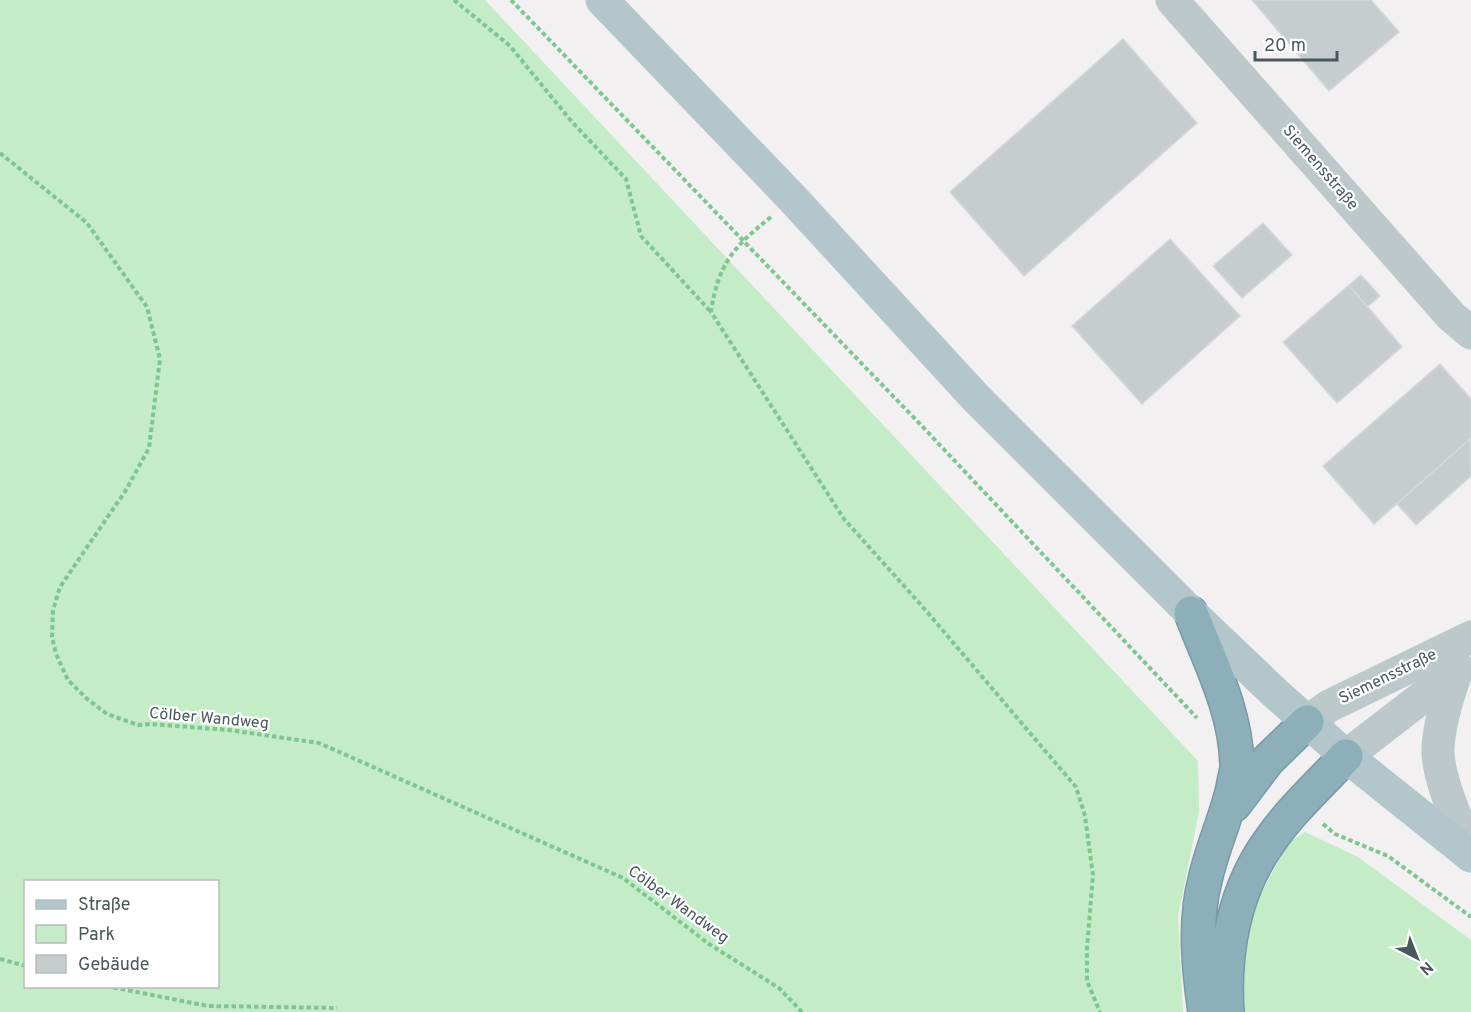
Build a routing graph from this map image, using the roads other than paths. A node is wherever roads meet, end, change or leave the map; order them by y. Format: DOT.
graph roads {
  1 [pos="602,0"];
  2 [pos="1172,0"];
  3 [pos="1471,333"];
  4 [pos="1191,613"];
  5 [pos="1471,637"];
  6 [pos="1464,664"];
  7 [pos="1307,722"];
  8 [pos="1346,756"];
  9 [pos="1226,817"];
  10 [pos="1471,856"];
  11 [pos="1205,1012"];
  12 [pos="1227,1012"];
  1 -- 4 [label="main road"];
  2 -- 3 [label="street, Siemensstraße"];
  4 -- 7 [label="main road"];
  4 -- 9 [label="highway"];
  5 -- 7 [label="street, Siemensstraße"];
  6 -- 8 [label="street, Siemensstraße"];
  6 -- 10 [label="street, Siemensstraße"];
  7 -- 8 [label="main road"];
  7 -- 9 [label="highway"];
  8 -- 10 [label="main road"];
  8 -- 12 [label="highway"];
  9 -- 11 [label="highway"];
}
